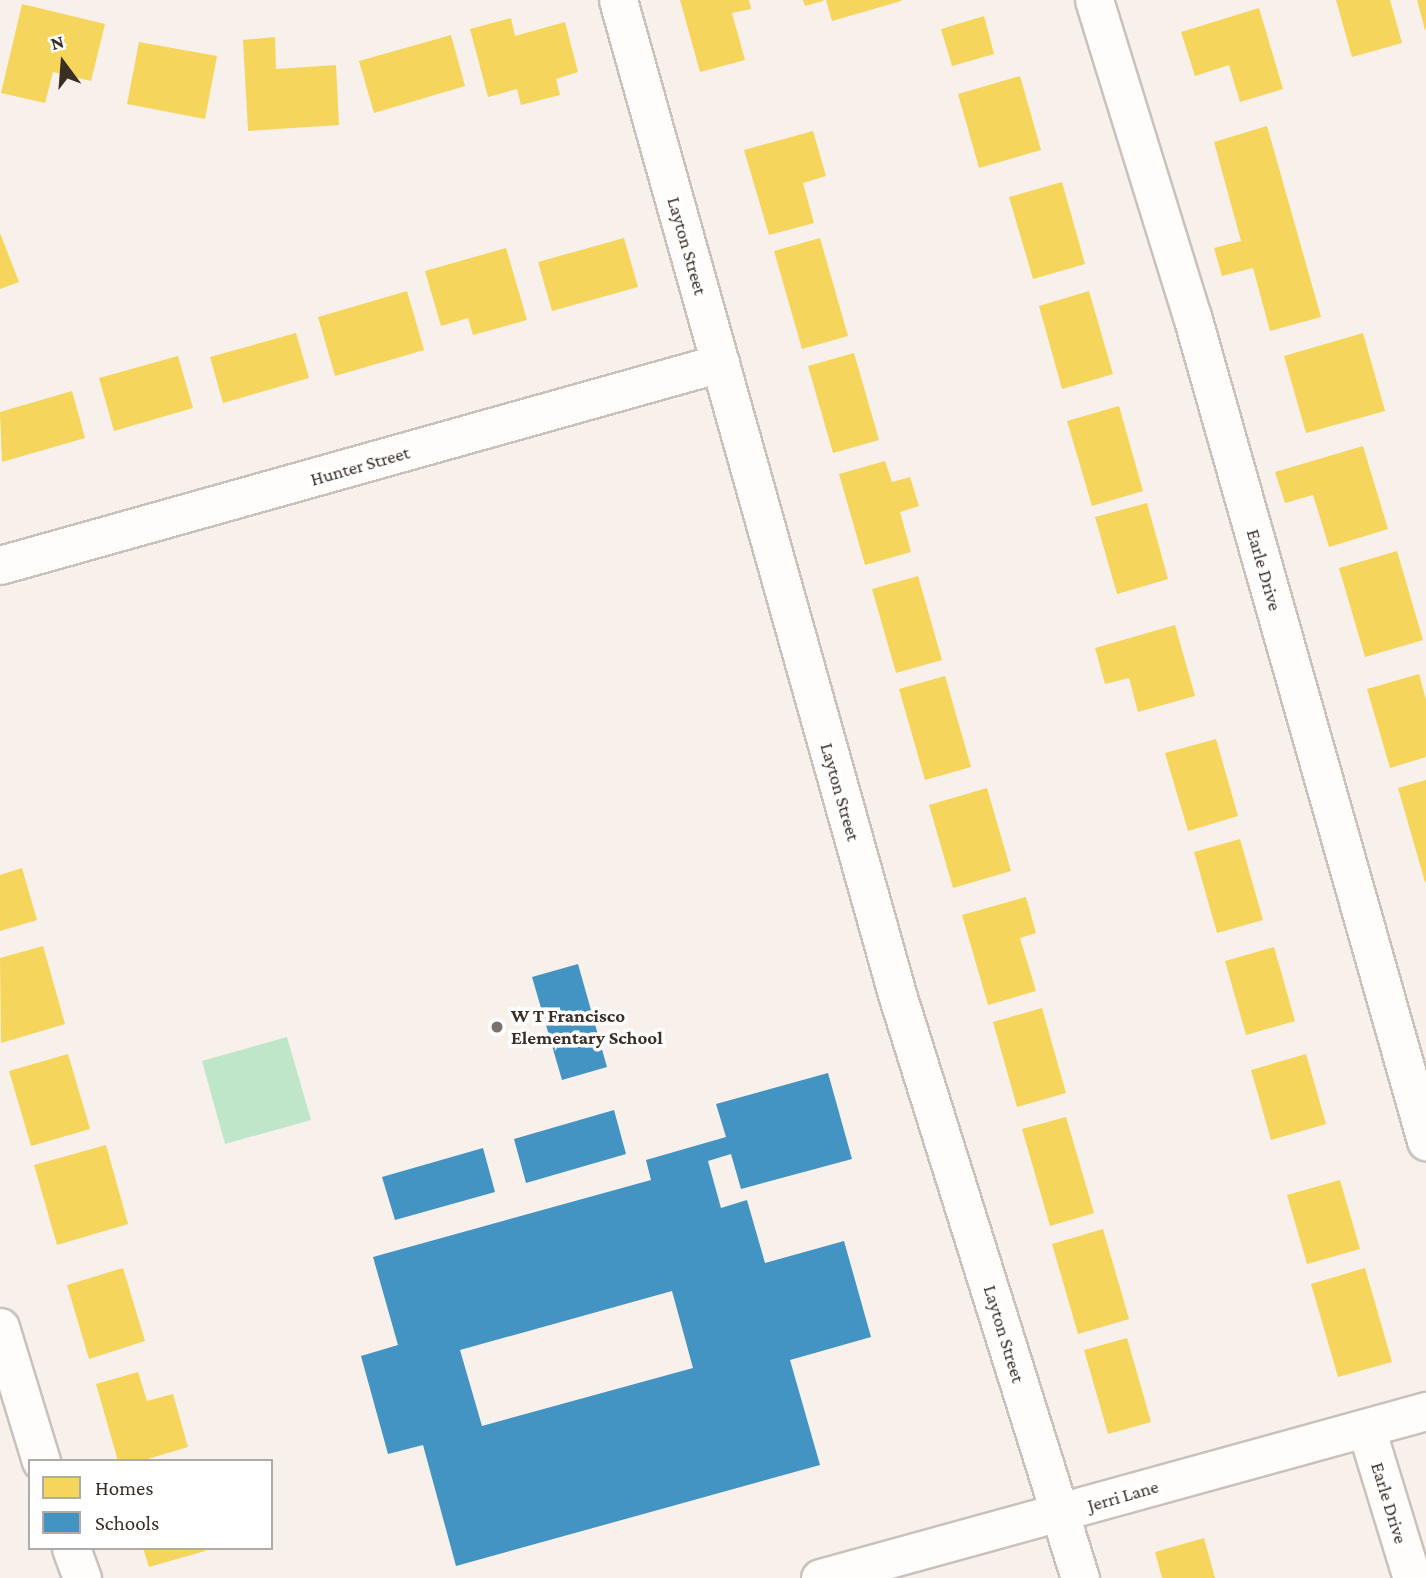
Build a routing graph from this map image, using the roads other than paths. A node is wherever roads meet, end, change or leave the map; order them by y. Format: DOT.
graph roads {
  1 [pos="618,0"];
  2 [pos="1094,0"];
  3 [pos="720,363"];
  4 [pos="0,565"];
  5 [pos="1426,1141"];
  6 [pos="0,1327"];
  7 [pos="1426,1411"];
  8 [pos="1366,1428"];
  9 [pos="40,1459"];
  10 [pos="1060,1513"];
  11 [pos="72,1550"];
  12 [pos="82,1578"];
  13 [pos="820,1578"];
  14 [pos="1080,1578"];
  15 [pos="1412,1578"];
  1 -- 3 [label="street, Layton Street"];
  2 -- 5 [label="street, Earle Drive"];
  3 -- 4 [label="street, Hunter Street"];
  3 -- 10 [label="street, Layton Street"];
  6 -- 9 [label="street"];
  7 -- 8 [label="street, Jerri Lane"];
  8 -- 10 [label="street, Jerri Lane"];
  8 -- 15 [label="street, Earle Drive"];
  10 -- 13 [label="street, Jerri Lane"];
  10 -- 14 [label="street, Layton Street"];
  11 -- 12 [label="street"];
}
